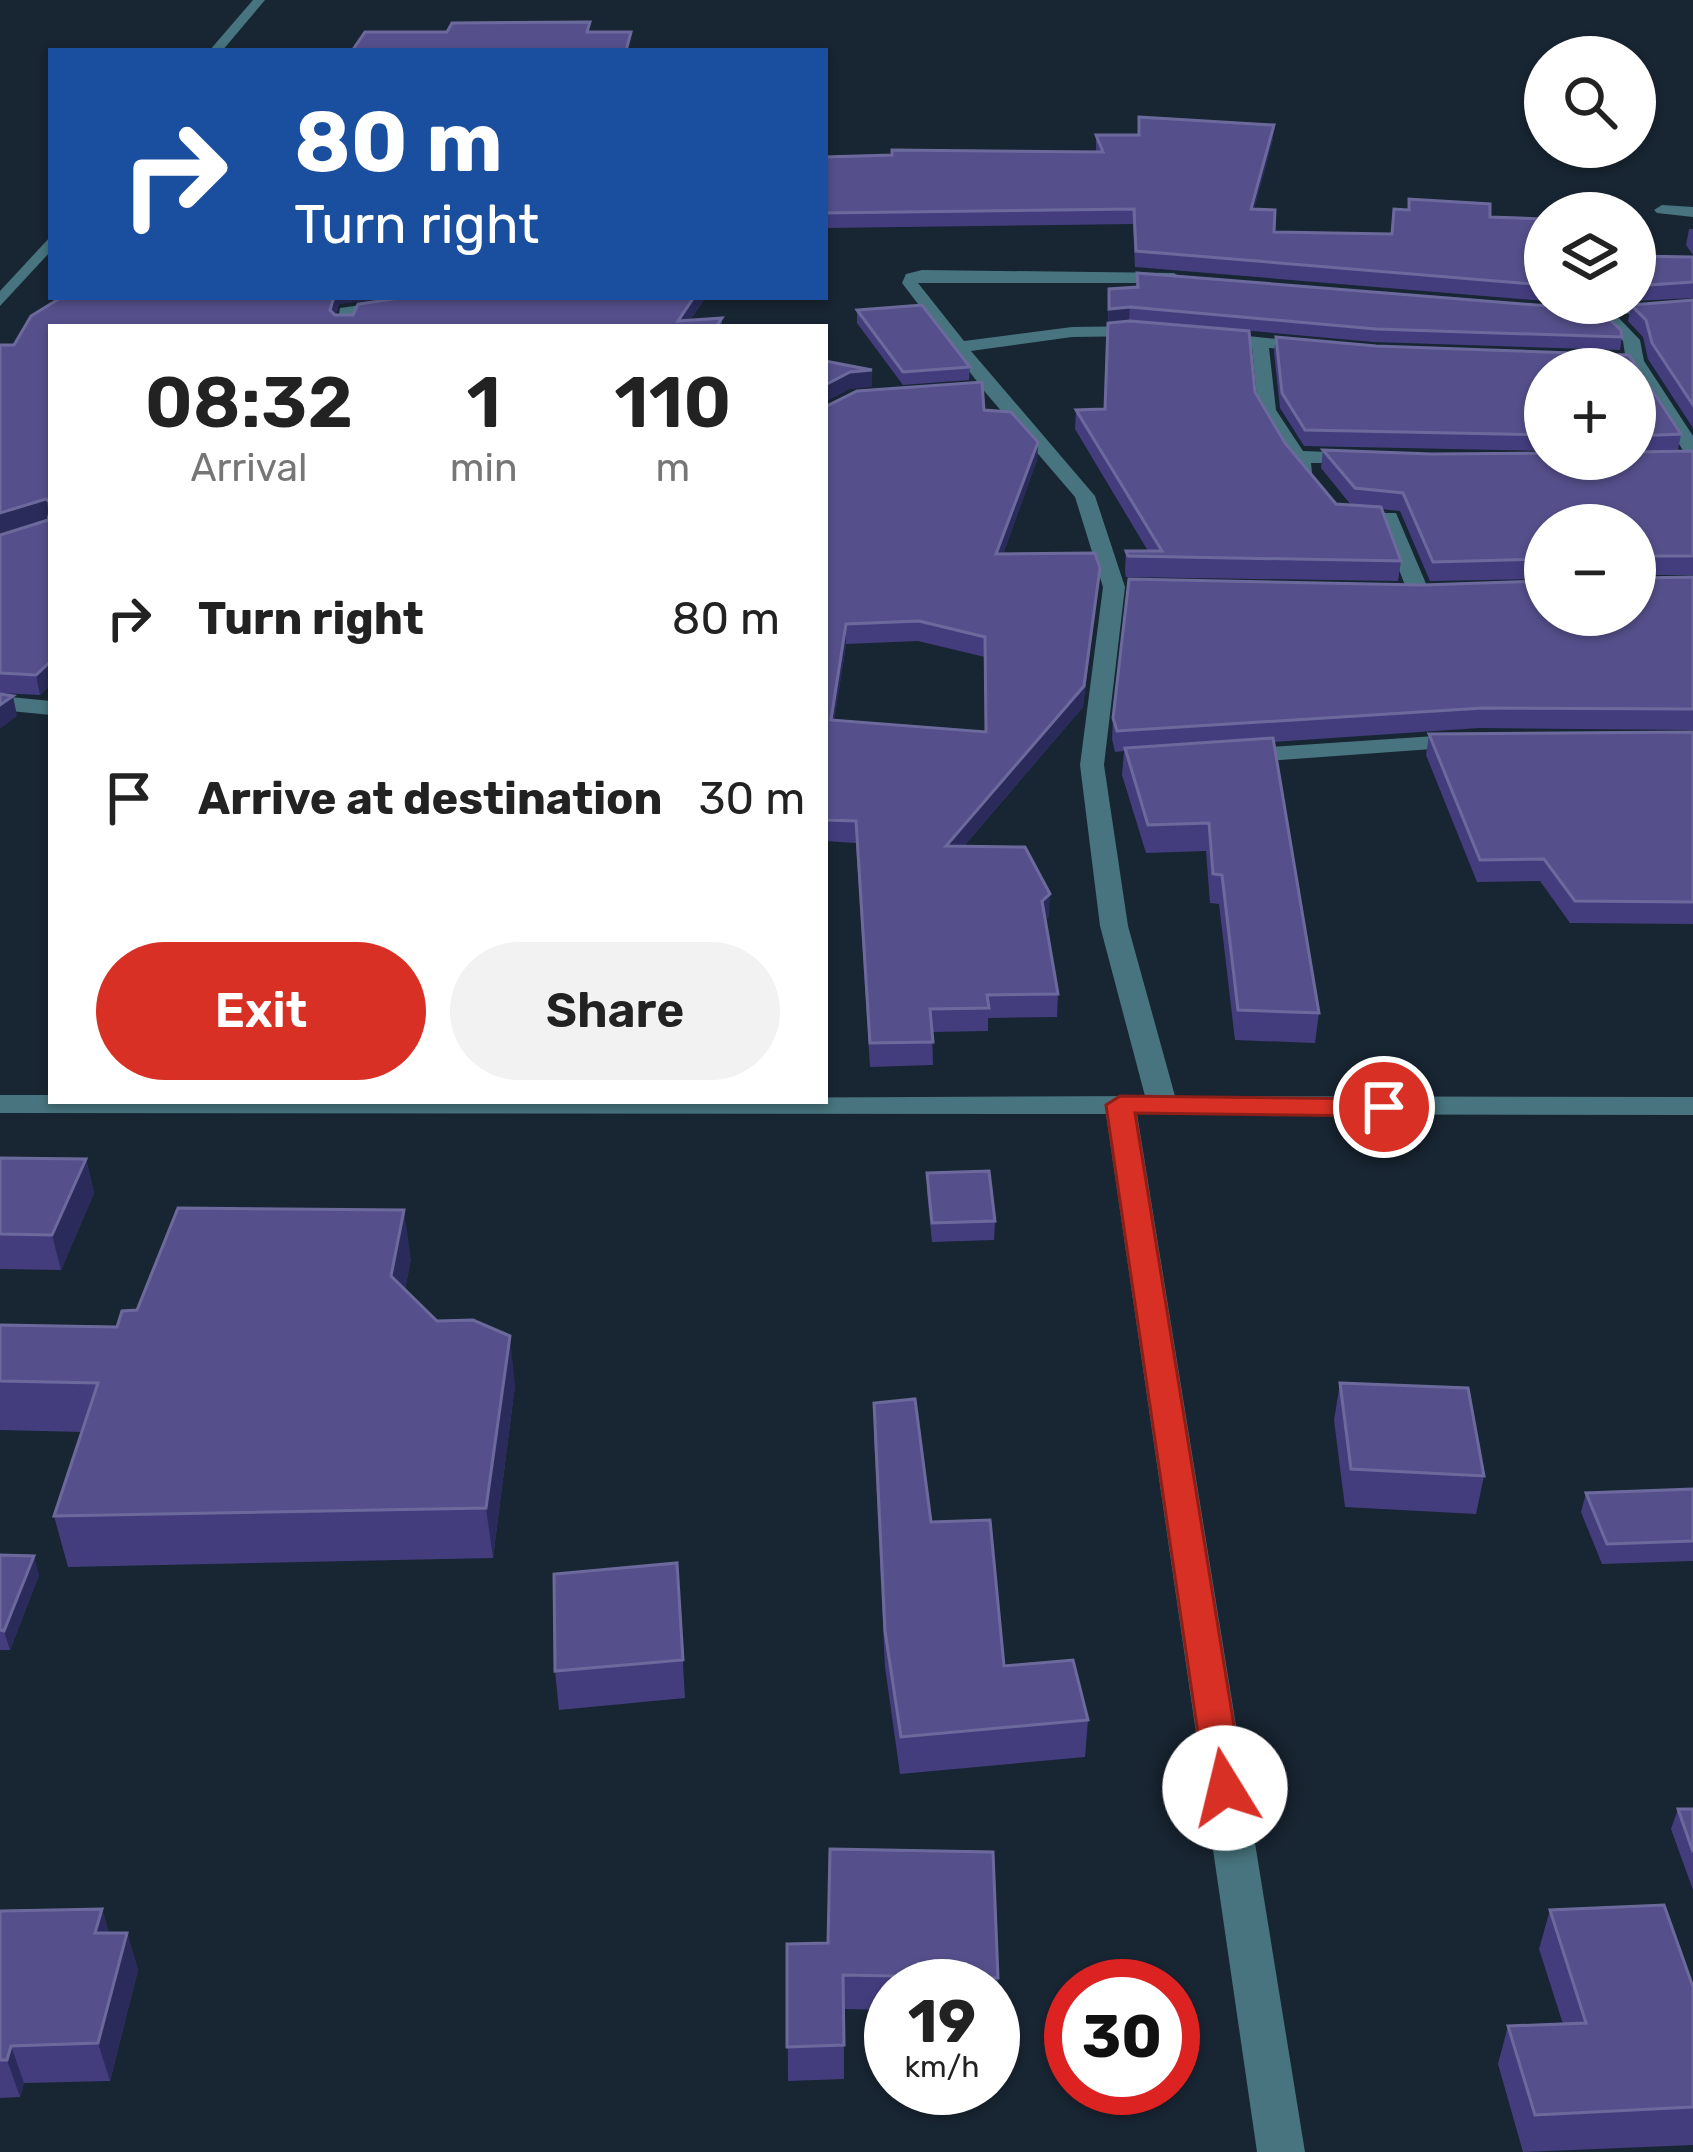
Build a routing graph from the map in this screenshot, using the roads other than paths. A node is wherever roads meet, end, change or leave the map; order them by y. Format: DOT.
graph roads {
  1 [pos="259,0"];
  2 [pos="218,48"];
  3 [pos="1662,210"];
  4 [pos="1693,212"];
  5 [pos="48,245"];
  6 [pos="1190,280"];
  7 [pos="422,300"];
  8 [pos="0,301"];
  9 [pos="1693,307"];
  10 [pos="1656,309"];
  11 [pos="346,324"];
  12 [pos="1615,324"];
  13 [pos="1173,334"];
  14 [pos="1195,336"];
  15 [pos="1260,343"];
  16 [pos="959,347"];
  17 [pos="1327,348"];
  18 [pos="1633,348"];
  19 [pos="1656,395"];
  20 [pos="1693,455"];
  21 [pos="1294,456"];
  22 [pos="1385,460"];
  23 [pos="1669,460"];
  24 [pos="1418,593"];
  25 [pos="0,703"];
  26 [pos="48,708"];
  27 [pos="1501,740"];
  28 [pos="1206,758"];
  29 [pos="0,1104"];
  30 [pos="659,1105"];
  31 [pos="1120,1105"];
  32 [pos="1693,1106"];
  33 [pos="1163,1108"];
  34 [pos="1281,2152"];
  1 -- 2 [label="street"];
  3 -- 4 [label="street"];
  5 -- 8 [label="street"];
  6 -- 16 [label="street"];
  7 -- 11 [label="street"];
  9 -- 10 [label="street"];
  12 -- 18 [label="street"];
  13 -- 16 [label="street"];
  14 -- 15 [label="street"];
  15 -- 17 [label="street"];
  15 -- 21 [label="street"];
  16 -- 33 [label="street"];
  19 -- 20 [label="street"];
  20 -- 23 [label="street"];
  21 -- 22 [label="street"];
  21 -- 24 [label="street"];
  25 -- 26 [label="street"];
  27 -- 28 [label="street"];
  29 -- 30 [label="street"];
  30 -- 31 [label="street"];
  31 -- 33 [label="street"];
  31 -- 34 [label="street"];
  32 -- 33 [label="street"];
}
